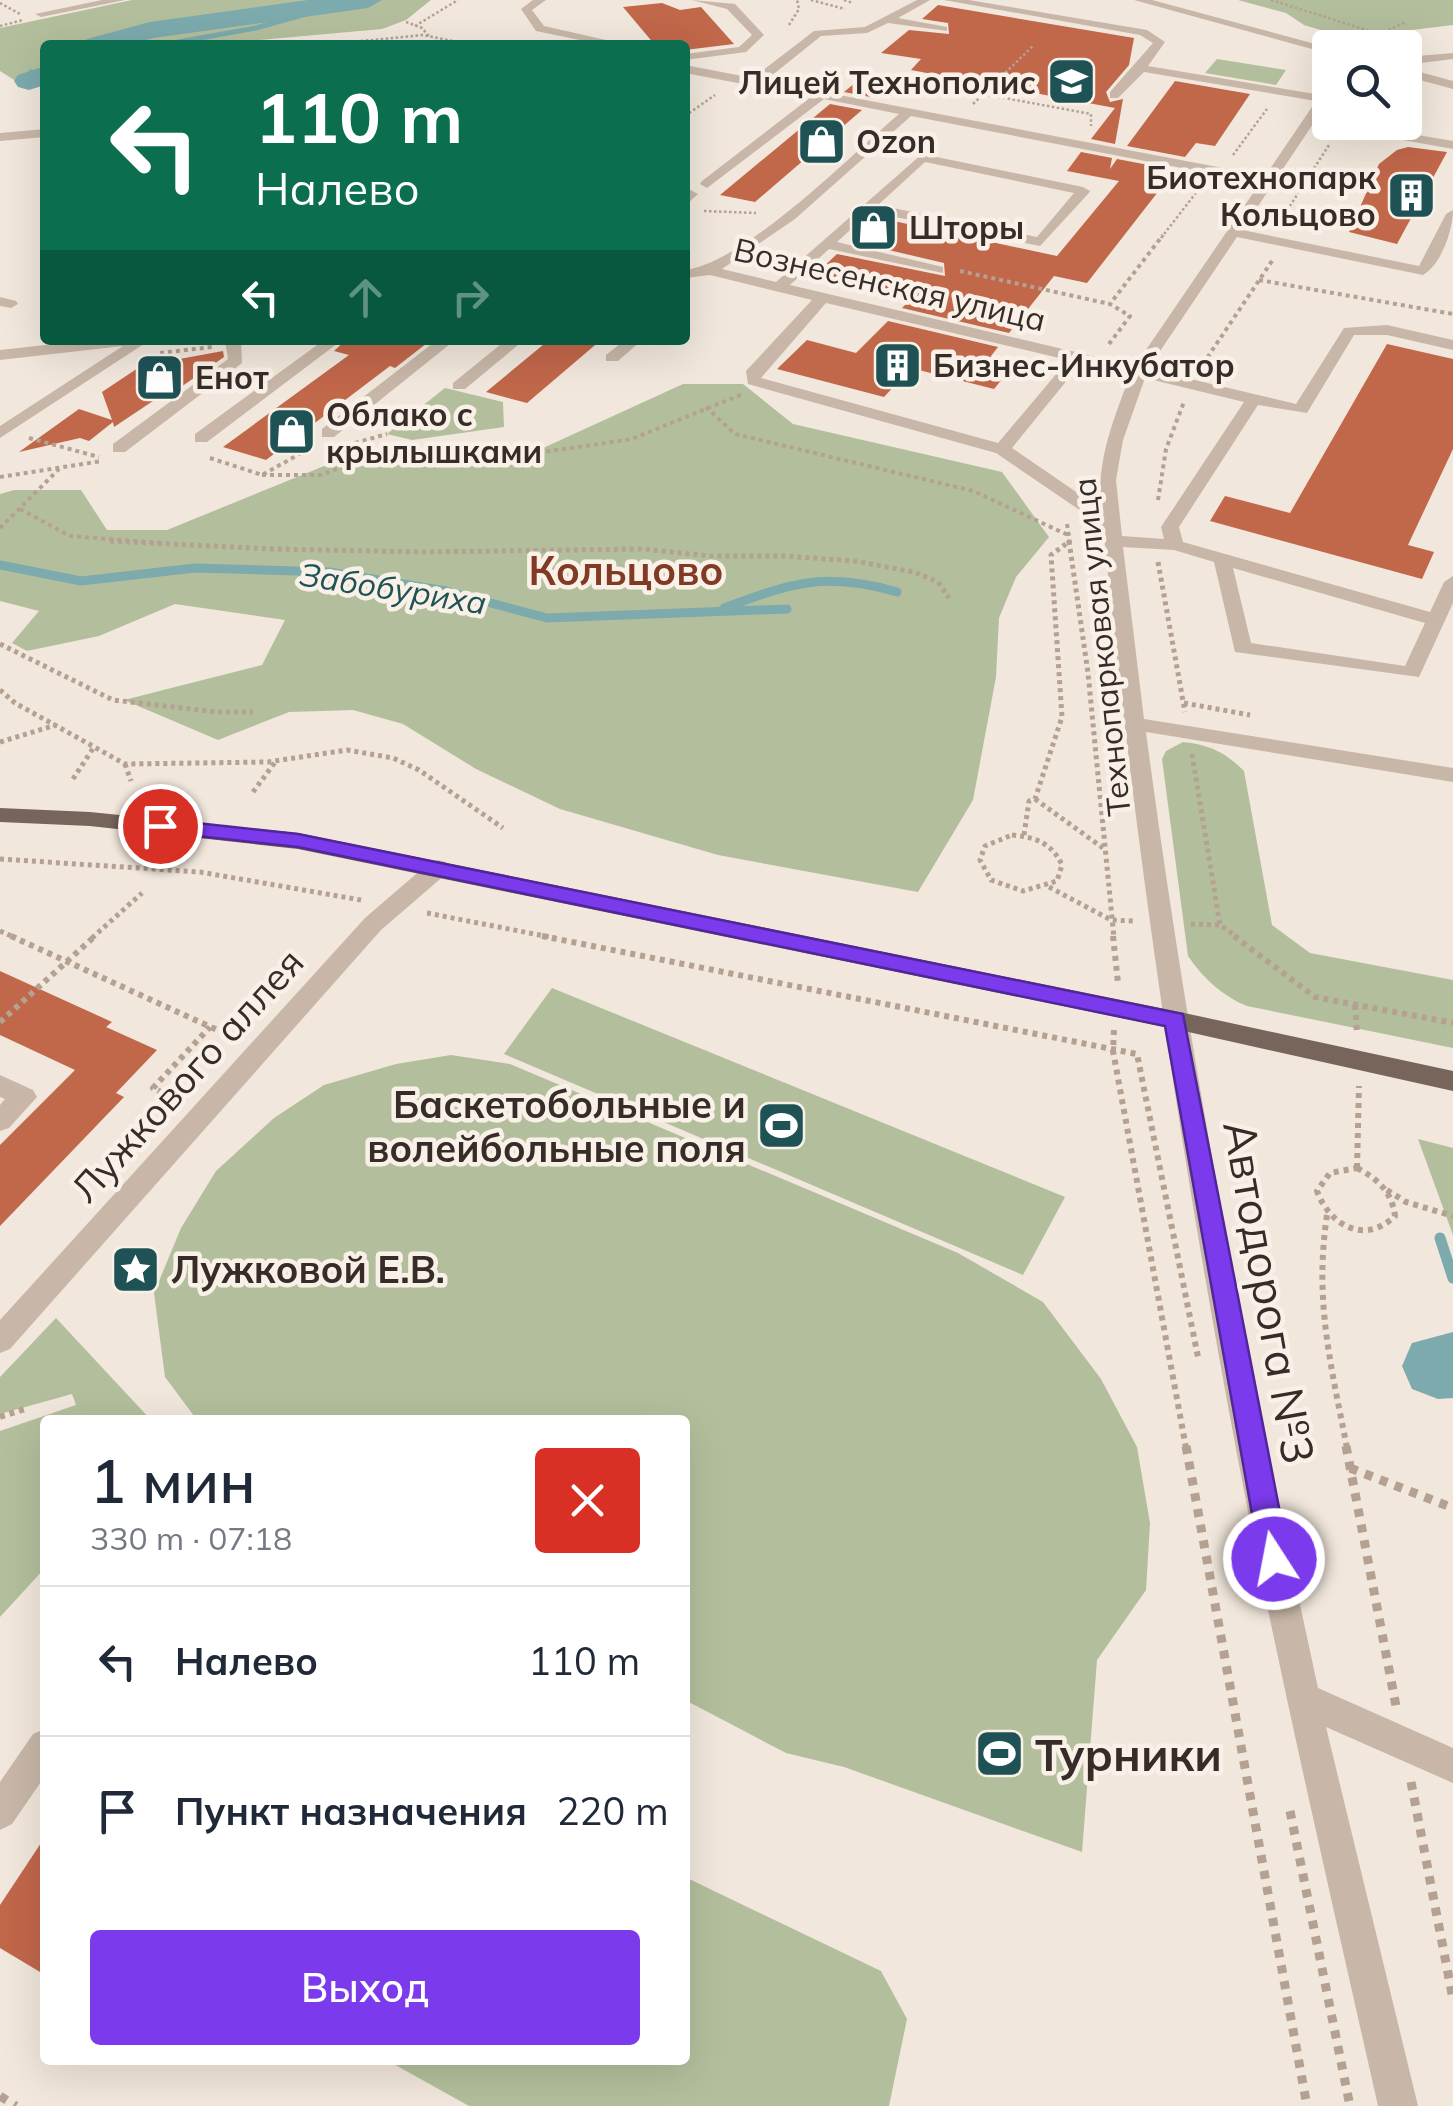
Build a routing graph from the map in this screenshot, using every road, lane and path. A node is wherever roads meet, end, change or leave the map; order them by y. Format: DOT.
graph roads {
  1 [pos="120,0"];
  2 [pos="458,0"];
  3 [pos="541,0"];
  4 [pos="697,0"];
  5 [pos="811,0"];
  6 [pos="844,0"];
  7 [pos="925,0"];
  8 [pos="949,0"];
  9 [pos="1139,0"];
  10 [pos="1270,0"];
  11 [pos="0,3"];
  12 [pos="853,3"];
  13 [pos="851,10"];
  14 [pos="41,14"];
  15 [pos="888,20"];
  16 [pos="406,22"];
  17 [pos="1406,22"];
  18 [pos="0,26"];
  19 [pos="415,26"];
  20 [pos="943,29"];
  21 [pos="1362,30"];
  22 [pos="1391,30"];
  23 [pos="419,36"];
  24 [pos="429,36"];
  25 [pos="375,40"];
  26 [pos="421,40"];
  27 [pos="449,40"];
  28 [pos="568,40"];
  29 [pos="1033,46"];
  30 [pos="1312,46"];
  31 [pos="690,55"];
  32 [pos="1453,56"];
  33 [pos="1422,59"];
  34 [pos="1140,68"];
  35 [pos="690,71"];
  36 [pos="1422,77"];
  37 [pos="755,83"];
  38 [pos="1453,85"];
  39 [pos="990,86"];
  40 [pos="1280,92"];
  41 [pos="983,94"];
  42 [pos="1312,94"];
  43 [pos="1114,95"];
  44 [pos="820,96"];
  45 [pos="906,113"];
  46 [pos="1312,117"];
  47 [pos="1310,120"];
  48 [pos="1094,130"];
  49 [pos="40,134"];
  50 [pos="0,138"];
  51 [pos="1453,145"];
  52 [pos="1220,157"];
  53 [pos="1212,173"];
  54 [pos="1271,182"];
  55 [pos="707,184"];
  56 [pos="868,207"];
  57 [pos="699,211"];
  58 [pos="792,214"];
  59 [pos="1453,214"];
  60 [pos="1234,232"];
  61 [pos="826,244"];
  62 [pos="938,270"];
  63 [pos="710,271"];
  64 [pos="690,273"];
  65 [pos="1260,280"];
  66 [pos="778,287"];
  67 [pos="822,298"];
  68 [pos="1110,304"];
  69 [pos="1453,314"];
  70 [pos="70,345"];
  71 [pos="134,345"];
  72 [pos="234,345"];
  73 [pos="327,345"];
  74 [pos="441,345"];
  75 [pos="510,345"];
  76 [pos="628,345"];
  77 [pos="1453,345"];
  78 [pos="1105,349"];
  79 [pos="0,355"];
  80 [pos="1079,356"];
  81 [pos="612,358"];
  82 [pos="1140,370"];
  83 [pos="760,383"];
  84 [pos="459,386"];
  85 [pos="1254,399"];
  86 [pos="706,407"];
  87 [pos="2,432"];
  88 [pos="328,434"];
  89 [pos="387,434"];
  90 [pos="201,438"];
  91 [pos="354,444"];
  92 [pos="1002,449"];
  93 [pos="114,454"];
  94 [pos="208,457"];
  95 [pos="60,468"];
  96 [pos="262,475"];
  97 [pos="1062,489"];
  98 [pos="20,509"];
  99 [pos="0,528"];
  100 [pos="1113,533"];
  101 [pos="1070,538"];
  102 [pos="1175,545"];
  103 [pos="1223,562"];
  104 [pos="1453,582"];
  105 [pos="949,598"];
  106 [pos="1436,620"];
  107 [pos="0,644"];
  108 [pos="0,690"];
  109 [pos="253,712"];
  110 [pos="56,724"];
  111 [pos="1137,724"];
  112 [pos="0,742"];
  113 [pos="94,746"];
  114 [pos="277,760"];
  115 [pos="125,764"];
  116 [pos="1453,775"];
  117 [pos="72,779"];
  118 [pos="131,782"];
  119 [pos="254,792"];
  120 [pos="1035,798"];
  121 [pos="0,815"];
  122 [pos="503,828"];
  123 [pos="1024,835"];
  124 [pos="1104,848"];
  125 [pos="0,859"];
  126 [pos="438,868"];
  127 [pos="1049,887"];
  128 [pos="142,892"];
  129 [pos="395,906"];
  130 [pos="1111,920"];
  131 [pos="1162,922"];
  132 [pos="0,932"];
  133 [pos="65,961"];
  134 [pos="1356,1005"];
  135 [pos="1114,1008"];
  136 [pos="1175,1020"];
  137 [pos="0,1022"];
  138 [pos="1453,1023"];
  139 [pos="210,1026"];
  140 [pos="261,1050"];
  141 [pos="1114,1051"];
  142 [pos="1359,1061"];
  143 [pos="1453,1081"];
  144 [pos="0,1085"];
  145 [pos="204,1114"];
  146 [pos="0,1121"];
  147 [pos="1358,1168"];
  148 [pos="1386,1189"];
  149 [pos="1327,1215"];
  150 [pos="1453,1216"];
  151 [pos="0,1340"];
  152 [pos="28,1408"];
  153 [pos="0,1417"];
  154 [pos="1349,1468"];
  155 [pos="1453,1508"];
  156 [pos="1303,1699"];
  157 [pos="1403,1744"];
  158 [pos="40,1753"];
  159 [pos="1453,1766"];
  160 [pos="0,1812"];
  161 [pos="1453,1999"];
  162 [pos="0,2096"];
  163 [pos="16,2106"];
  164 [pos="1307,2106"];
  165 [pos="1398,2106"];
  1 -- 14 [label="street"];
  2 -- 19 [label="path"];
  3 -- 28 [label="street"];
  4 -- 31 [label="street"];
  5 -- 13 [label="path"];
  6 -- 12 [label="path"];
  7 -- 15 [label="street"];
  8 -- 34 [label="street"];
  9 -- 30 [label="street"];
  10 -- 21 [label="path"];
  11 -- 18 [label="path"];
  15 -- 20 [label="street"];
  15 -- 37 [label="street"];
  16 -- 19 [label="path"];
  17 -- 22 [label="path"];
  19 -- 24 [label="path"];
  23 -- 24 [label="path"];
  23 -- 25 [label="path"];
  23 -- 26 [label="path"];
  24 -- 27 [label="path"];
  29 -- 39 [label="path"];
  32 -- 33 [label="street"];
  34 -- 40 [label="street"];
  34 -- 43 [label="street"];
  35 -- 37 [label="street"];
  36 -- 38 [label="street"];
  37 -- 44 [label="street"];
  40 -- 42 [label="street"];
  40 -- 52 [label="path"];
  41 -- 48 [label="path"];
  44 -- 45 [label="street"];
  44 -- 55 [label="street"];
  45 -- 54 [label="street"];
  45 -- 58 [label="street"];
  46 -- 47 [label="street, Технопарковая улица"];
  47 -- 51 [label="street"];
  47 -- 54 [label="street, Технопарковая улица"];
  49 -- 50 [label="street"];
  53 -- 68 [label="path"];
  54 -- 60 [label="street, Технопарковая улица"];
  56 -- 56 [label="street"];
  56 -- 61 [label="street"];
  57 -- 58 [label="path"];
  58 -- 63 [label="street"];
  59 -- 60 [label="street"];
  60 -- 82 [label="street, Технопарковая улица"];
  61 -- 62 [label="street"];
  61 -- 66 [label="street"];
  62 -- 68 [label="path"];
  63 -- 64 [label="street, Вознесенская улица"];
  63 -- 66 [label="street, Вознесенская улица"];
  65 -- 69 [label="path"];
  66 -- 67 [label="street, Вознесенская улица"];
  67 -- 80 [label="street, Вознесенская улица"];
  67 -- 83 [label="street"];
  68 -- 78 [label="path"];
  70 -- 79 [label="street"];
  71 -- 87 [label="street"];
  72 -- 93 [label="street"];
  73 -- 90 [label="street"];
  74 -- 88 [label="street"];
  75 -- 84 [label="street"];
  76 -- 81 [label="street"];
  77 -- 85 [label="street, Вознесенская улица"];
  80 -- 82 [label="street, Вознесенская улица"];
  80 -- 92 [label="street"];
  82 -- 85 [label="street, Вознесенская улица"];
  82 -- 100 [label="street, Технопарковая улица"];
  83 -- 86 [label="path"];
  83 -- 92 [label="street"];
  85 -- 102 [label="street"];
  86 -- 96 [label="path"];
  86 -- 101 [label="path"];
  87 -- 93 [label="path"];
  88 -- 96 [label="path"];
  89 -- 91 [label="path"];
  92 -- 97 [label="street"];
  94 -- 96 [label="path"];
  95 -- 98 [label="path"];
  97 -- 100 [label="street"];
  97 -- 101 [label="path"];
  98 -- 99 [label="path"];
  98 -- 105 [label="path"];
  100 -- 102 [label="street"];
  100 -- 111 [label="street, Технопарковая улица"];
  101 -- 120 [label="path"];
  101 -- 124 [label="path"];
  102 -- 103 [label="street"];
  103 -- 106 [label="street"];
  103 -- 106 [label="street"];
  104 -- 106 [label="street"];
  107 -- 109 [label="path"];
  108 -- 110 [label="path"];
  110 -- 112 [label="path"];
  110 -- 113 [label="path"];
  111 -- 116 [label="street"];
  111 -- 131 [label="street, Технопарковая улица"];
  113 -- 115 [label="path"];
  113 -- 117 [label="path"];
  114 -- 115 [label="path"];
  114 -- 119 [label="path"];
  114 -- 122 [label="path"];
  115 -- 118 [label="path"];
  120 -- 123 [label="path"];
  120 -- 124 [label="path"];
  121 -- 126 [label="main road"];
  123 -- 127 [label="path"];
  123 -- 127 [label="path"];
  124 -- 130 [label="path"];
  125 -- 129 [label="path"];
  126 -- 129 [label="street, Лужкового аллея"];
  126 -- 135 [label="main road"];
  127 -- 130 [label="path"];
  128 -- 133 [label="path"];
  129 -- 140 [label="street, Лужкового аллея"];
  129 -- 141 [label="path"];
  130 -- 131 [label="path"];
  130 -- 135 [label="path"];
  131 -- 134 [label="path"];
  131 -- 136 [label="street, Технопарковая улица"];
  132 -- 133 [label="path"];
  133 -- 137 [label="path"];
  133 -- 139 [label="path"];
  134 -- 138 [label="path"];
  134 -- 142 [label="path"];
  135 -- 136 [label="main road"];
  135 -- 141 [label="path"];
  136 -- 142 [label="main road"];
  136 -- 156 [label="street, Автодорога №3"];
  139 -- 140 [label="path"];
  139 -- 145 [label="path"];
  140 -- 145 [label="street, Лужкового аллея"];
  141 -- 164 [label="path"];
  142 -- 143 [label="main road"];
  142 -- 147 [label="path"];
  144 -- 146 [label="street"];
  145 -- 151 [label="street, Лужкового аллея"];
  147 -- 148 [label="path"];
  147 -- 149 [label="path"];
  148 -- 149 [label="path"];
  148 -- 150 [label="path"];
  149 -- 154 [label="path"];
  152 -- 153 [label="path"];
  154 -- 155 [label="path"];
  154 -- 157 [label="path"];
  156 -- 157 [label="street"];
  156 -- 165 [label="street, Автодорога №3"];
  157 -- 159 [label="street"];
  157 -- 161 [label="path"];
  158 -- 160 [label="street"];
  162 -- 163 [label="path"];
}
